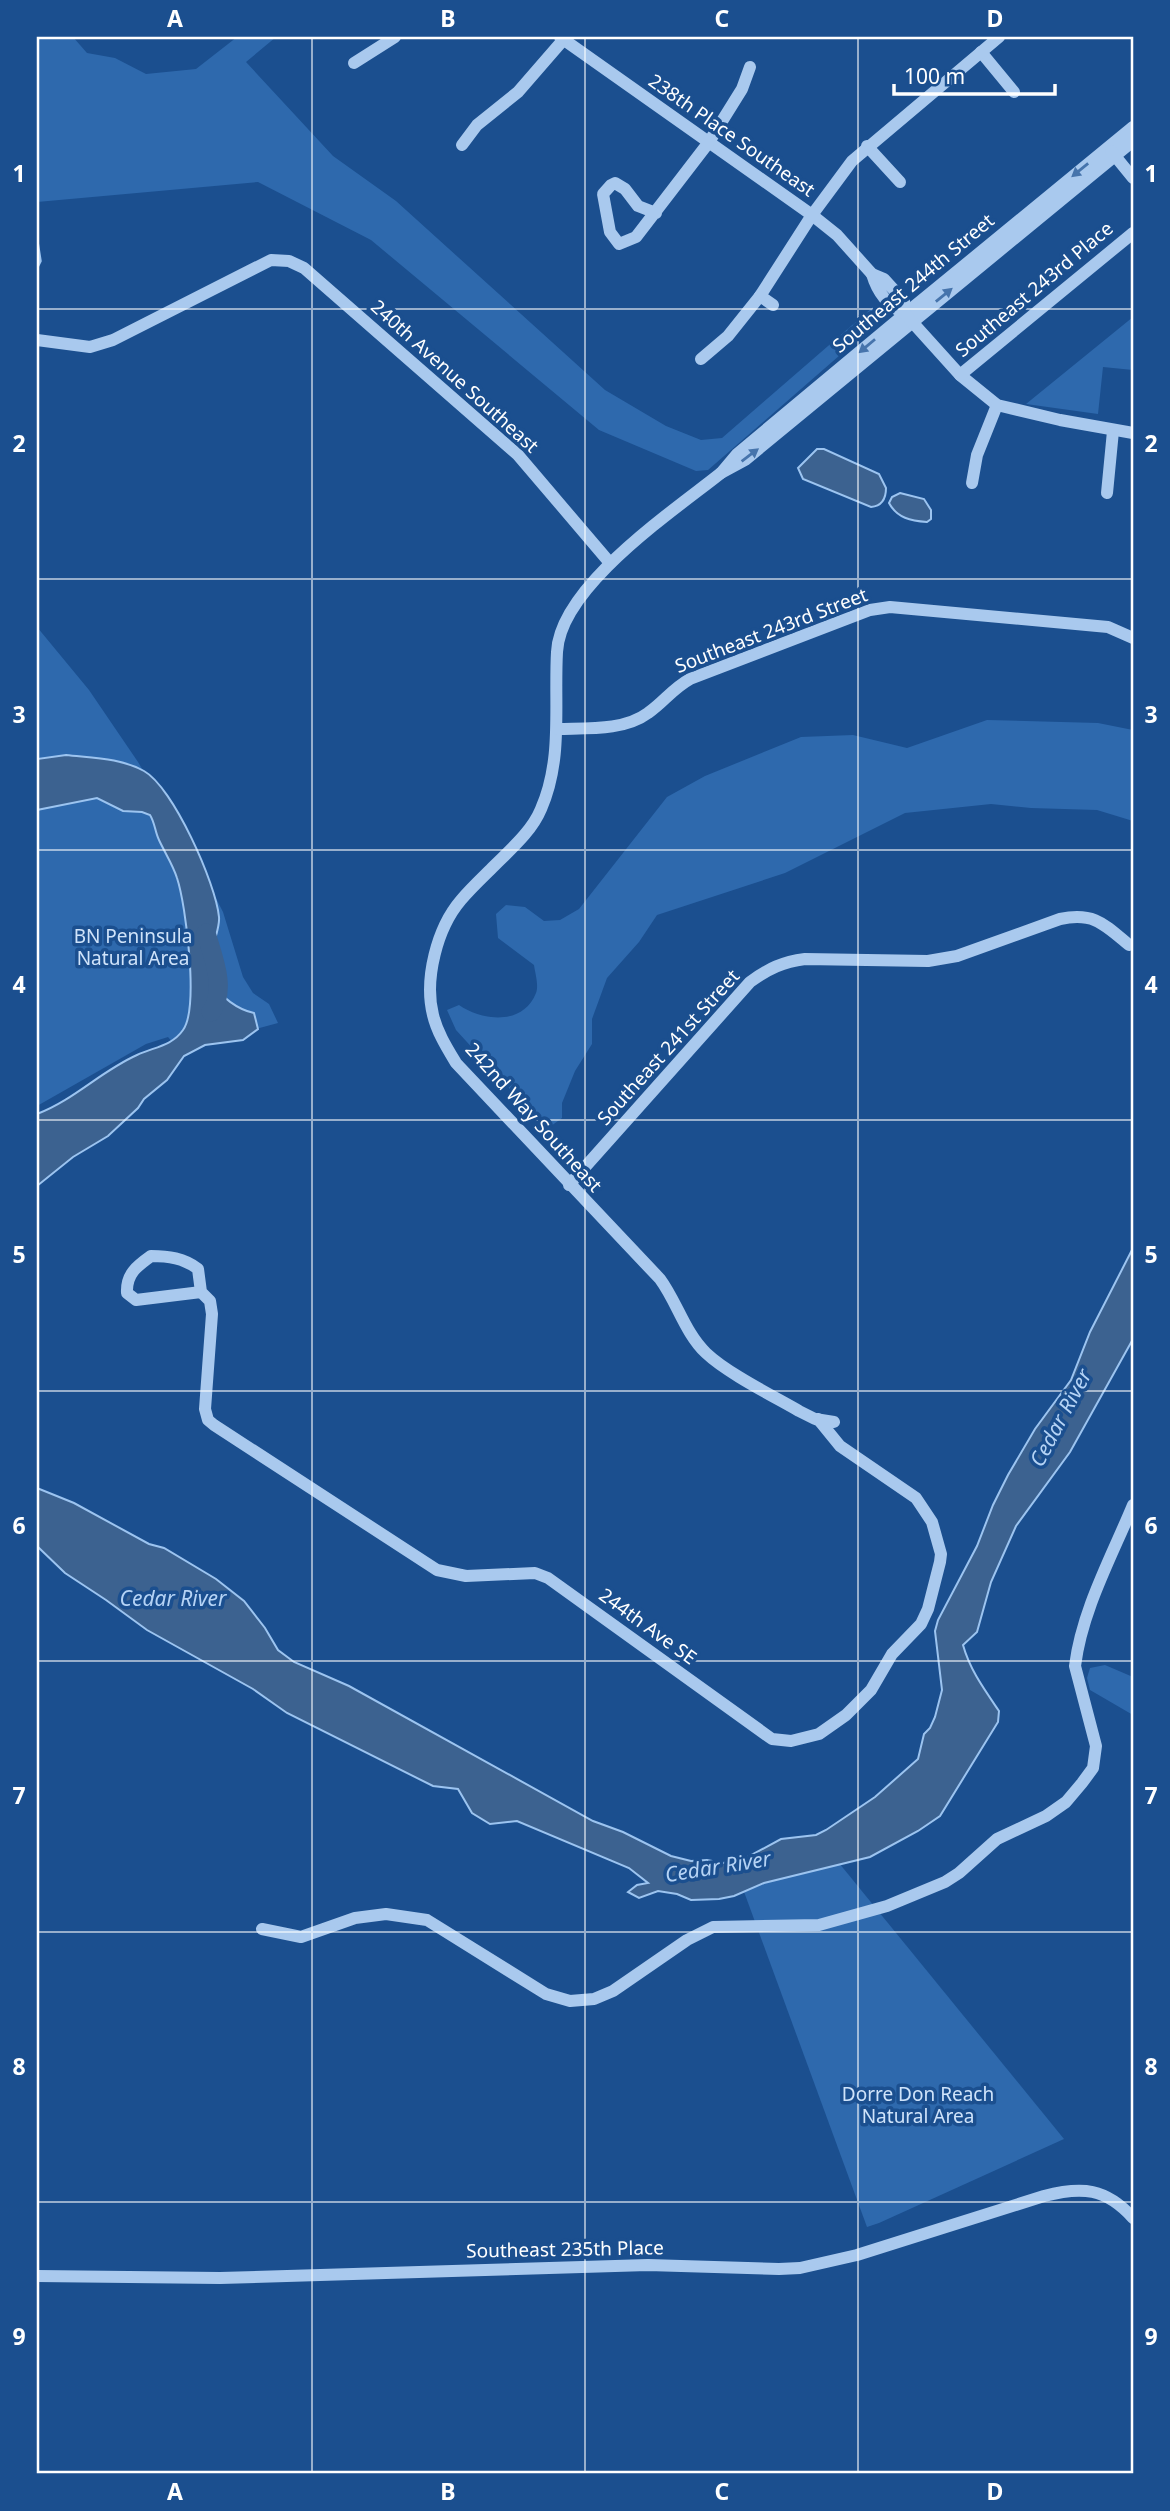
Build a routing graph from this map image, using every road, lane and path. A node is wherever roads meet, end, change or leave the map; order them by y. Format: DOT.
graph roads {
  1 [pos="395,37"];
  2 [pos="999,37"];
  3 [pos="562,38"];
  4 [pos="981,52"];
  5 [pos="354,63"];
  6 [pos="750,67"];
  7 [pos="1014,92"];
  8 [pos="1133,127"];
  9 [pos="1133,141"];
  10 [pos="709,142"];
  11 [pos="462,145"];
  12 [pos="867,146"];
  13 [pos="1112,152"];
  14 [pos="1133,178"];
  15 [pos="900,182"];
  16 [pos="656,213"];
  17 [pos="812,215"];
  18 [pos="1133,233"];
  19 [pos="760,296"];
  20 [pos="773,304"];
  21 [pos="908,318"];
  22 [pos="37,340"];
  23 [pos="701,359"];
  24 [pos="960,376"];
  25 [pos="997,405"];
  26 [pos="1113,430"];
  27 [pos="1133,433"];
  28 [pos="972,483"];
  29 [pos="1107,493"];
  30 [pos="610,563"];
  31 [pos="561,635"];
  32 [pos="1133,638"];
  33 [pos="558,729"];
  34 [pos="1129,945"];
  35 [pos="569,1185"];
  36 [pos="201,1292"];
  37 [pos="818,1419"];
  38 [pos="834,1422"];
  39 [pos="1133,1505"];
  40 [pos="262,1929"];
  41 [pos="1133,2218"];
  42 [pos="37,2276"];
  1 -- 5 [label="street"];
  2 -- 4 [label="street"];
  3 -- 10 [label="street, 238th Place Southeast"];
  3 -- 11 [label="street"];
  4 -- 7 [label="street"];
  4 -- 12 [label="street"];
  6 -- 10 [label="street"];
  8 -- 13 [label="street, Southeast 244th Street"];
  9 -- 13 [label="street, Southeast 244th Street"];
  10 -- 16 [label="street"];
  10 -- 17 [label="street, 238th Place Southeast"];
  12 -- 15 [label="street"];
  12 -- 17 [label="street"];
  13 -- 14 [label="street"];
  13 -- 21 [label="street, Southeast 244th Street"];
  16 -- 16 [label="street"];
  17 -- 19 [label="street"];
  17 -- 21 [label="street, 238th Place Southeast"];
  18 -- 24 [label="street, Southeast 243rd Place"];
  19 -- 20 [label="street"];
  19 -- 23 [label="street"];
  21 -- 24 [label="street, 238th Place Southeast"];
  21 -- 30 [label="street, Southeast 244th Street"];
  22 -- 30 [label="street, 240th Avenue Southeast"];
  24 -- 25 [label="street, 238th Place Southeast"];
  25 -- 26 [label="street"];
  25 -- 28 [label="street"];
  26 -- 27 [label="street"];
  26 -- 29 [label="street"];
  30 -- 31 [label="street, Southeast 244th Street"];
  31 -- 33 [label="street, 242nd Way Southeast"];
  32 -- 33 [label="street, Southeast 243rd Street"];
  33 -- 35 [label="street, 242nd Way Southeast"];
  34 -- 35 [label="street, Southeast 241st Street"];
  35 -- 37 [label="street, 242nd Way Southeast"];
  36 -- 36 [label="street, 244th Ave SE"];
  36 -- 37 [label="street, 244th Ave SE"];
  37 -- 38 [label="street, 242nd Way Southeast"];
  39 -- 40 [label="street"];
  41 -- 42 [label="street, Southeast 235th Place"];
}
